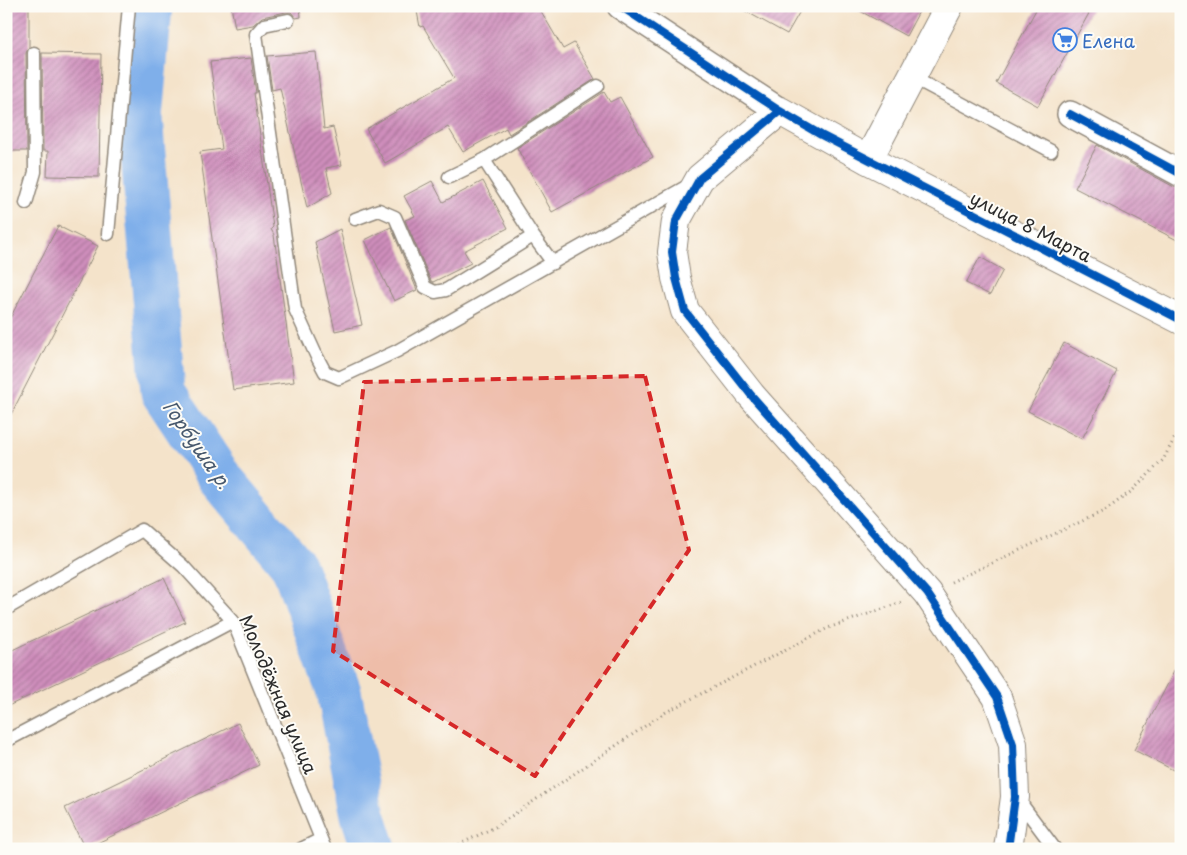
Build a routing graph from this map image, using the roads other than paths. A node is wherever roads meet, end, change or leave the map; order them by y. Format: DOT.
graph roads {
  1 [pos="129,6"];
  2 [pos="620,6"];
  3 [pos="949,6"];
  4 [pos="288,20"];
  5 [pos="34,53"];
  6 [pos="912,77"];
  7 [pos="598,86"];
  8 [pos="780,111"];
  9 [pos="1070,114"];
  10 [pos="1051,151"];
  11 [pos="484,160"];
  12 [pos="868,160"];
  13 [pos="1181,174"];
  14 [pos="449,177"];
  15 [pos="700,178"];
  16 [pos="26,202"];
  17 [pos="355,219"];
  18 [pos="108,234"];
  19 [pos="533,236"];
  20 [pos="553,263"];
  21 [pos="1181,320"];
  22 [pos="6,609"];
  23 [pos="233,621"];
  24 [pos="6,741"];
  25 [pos="1015,796"];
  26 [pos="323,844"];
  27 [pos="301,849"];
  28 [pos="1008,849"];
  29 [pos="1055,849"];
  1 -- 18 [label="lane"];
  2 -- 8 [label="street"];
  3 -- 6 [label="street"];
  4 -- 20 [label="lane"];
  5 -- 16 [label="lane"];
  6 -- 10 [label="lane"];
  6 -- 12 [label="street"];
  7 -- 11 [label="lane"];
  8 -- 12 [label="street, улица 8 Марта"];
  8 -- 15 [label="street"];
  9 -- 13 [label="street"];
  11 -- 14 [label="lane"];
  11 -- 19 [label="lane"];
  12 -- 21 [label="street, улица 8 Марта"];
  15 -- 20 [label="lane"];
  15 -- 25 [label="street"];
  17 -- 19 [label="lane"];
  19 -- 20 [label="lane"];
  22 -- 23 [label="lane, Молодёжная улица"];
  23 -- 24 [label="lane"];
  23 -- 26 [label="lane, Молодёжная улица"];
  25 -- 28 [label="street"];
  25 -- 29 [label="lane"];
  26 -- 27 [label="lane"];
}
